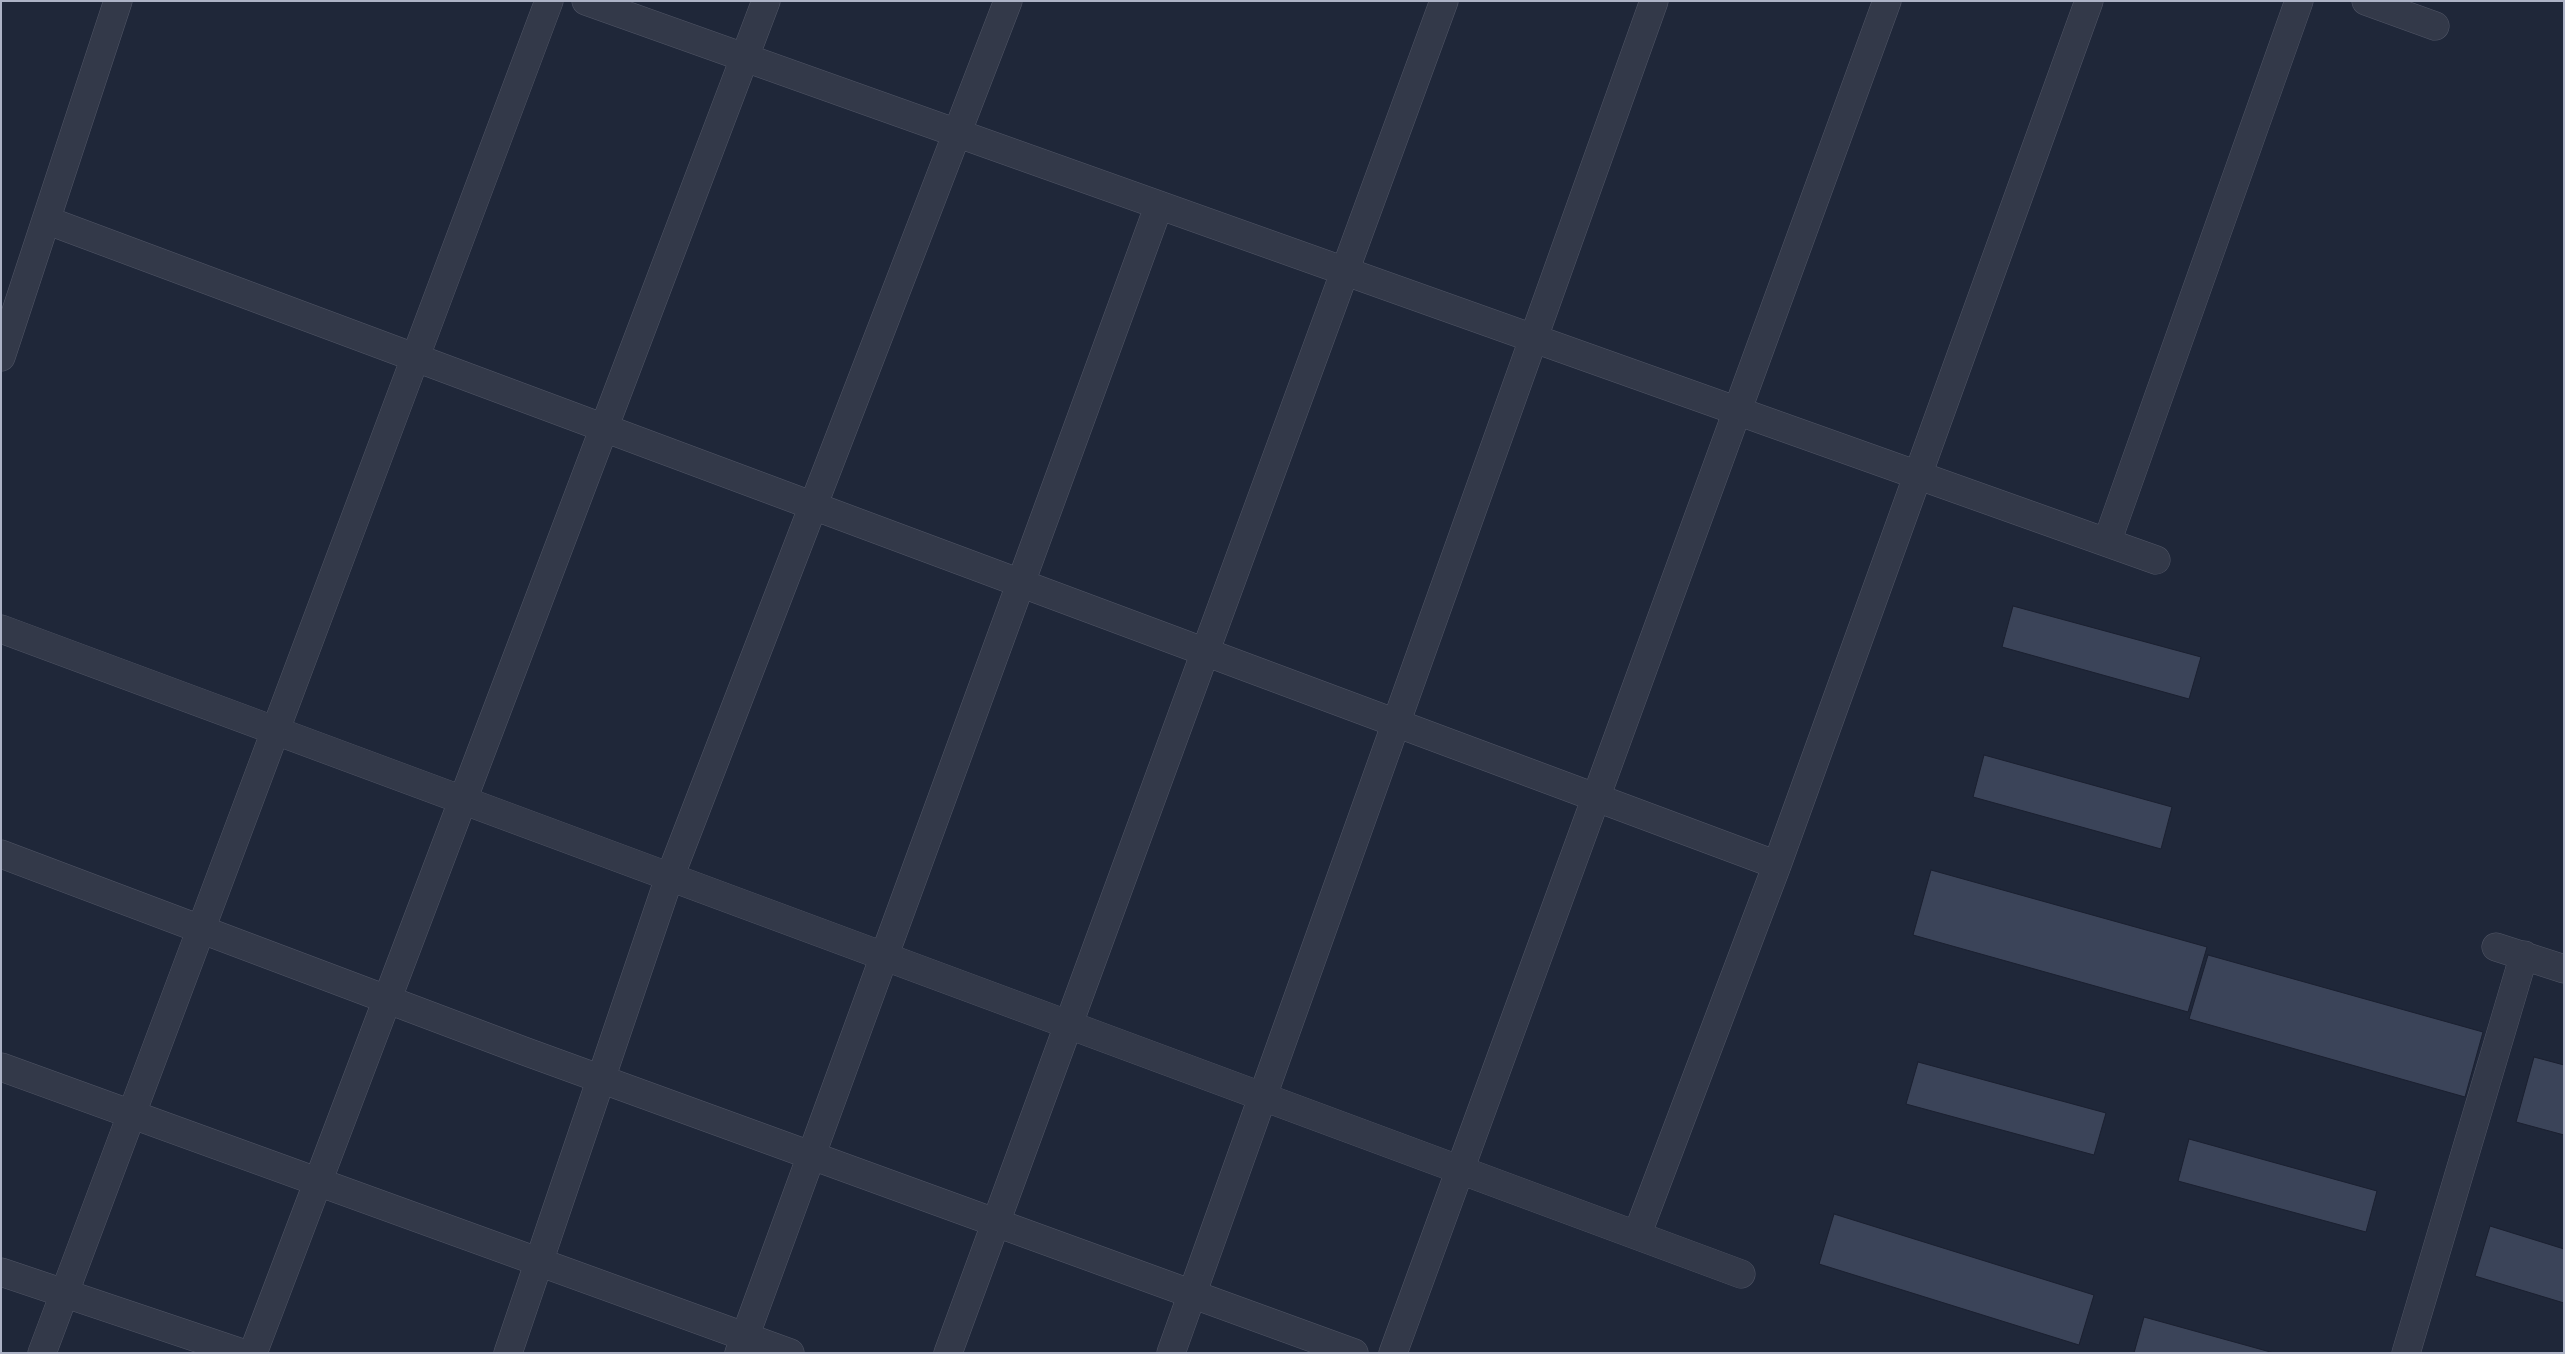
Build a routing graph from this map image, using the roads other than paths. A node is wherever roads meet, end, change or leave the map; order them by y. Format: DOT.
graph roads {
  1 [pos="118,1"];
  2 [pos="549,1"];
  3 [pos="586,1"];
  4 [pos="766,1"];
  5 [pos="1008,1"];
  6 [pos="1444,1"];
  7 [pos="1654,1"];
  8 [pos="1887,1"];
  9 [pos="2089,1"];
  10 [pos="2299,1"];
  11 [pos="2366,1"];
  12 [pos="2435,26"];
  13 [pos="744,58"];
  14 [pos="957,133"];
  15 [pos="1159,205"];
  16 [pos="46,220"];
  17 [pos="1345,272"];
  18 [pos="1534,338"];
  19 [pos="1,358"];
  20 [pos="416,358"];
  21 [pos="1738,411"];
  22 [pos="604,428"];
  23 [pos="1918,475"];
  24 [pos="814,506"];
  25 [pos="2107,542"];
  26 [pos="2156,560"];
  27 [pos="1020,583"];
  28 [pos="1,630"];
  29 [pos="1206,651"];
  30 [pos="1396,723"];
  31 [pos="275,731"];
  32 [pos="1596,797"];
  33 [pos="462,800"];
  34 [pos="1,854"];
  35 [pos="1777,864"];
  36 [pos="670,877"];
  37 [pos="201,929"];
  38 [pos="2496,947"];
  39 [pos="2524,955"];
  40 [pos="884,956"];
  41 [pos="2564,969"];
  42 [pos="387,999"];
  43 [pos="1069,1025"];
  44 [pos="1,1067"];
  45 [pos="601,1078"];
  46 [pos="1263,1097"];
  47 [pos="132,1114"];
  48 [pos="811,1155"];
  49 [pos="1460,1170"];
  50 [pos="318,1182"];
  51 [pos="996,1222"];
  52 [pos="1637,1235"];
  53 [pos="539,1262"];
  54 [pos="1,1272"];
  55 [pos="1741,1274"];
  56 [pos="64,1293"];
  57 [pos="1192,1294"];
  58 [pos="742,1345"];
  59 [pos="42,1353"];
  60 [pos="242,1353"];
  61 [pos="253,1353"];
  62 [pos="508,1353"];
  63 [pos="790,1353"];
  64 [pos="948,1353"];
  65 [pos="1171,1353"];
  66 [pos="1354,1353"];
  67 [pos="1393,1353"];
  68 [pos="2406,1353"];
  1 -- 16 [label="street"];
  2 -- 20 [label="street"];
  3 -- 13 [label="street"];
  4 -- 13 [label="street"];
  5 -- 14 [label="street"];
  6 -- 17 [label="street"];
  7 -- 18 [label="street"];
  8 -- 21 [label="street"];
  9 -- 23 [label="street"];
  10 -- 25 [label="street"];
  11 -- 12 [label="street"];
  13 -- 14 [label="street"];
  13 -- 22 [label="street"];
  14 -- 15 [label="street"];
  14 -- 24 [label="street"];
  15 -- 17 [label="street"];
  15 -- 27 [label="street"];
  16 -- 19 [label="street"];
  16 -- 20 [label="street"];
  17 -- 18 [label="street"];
  17 -- 29 [label="street"];
  18 -- 21 [label="street"];
  18 -- 30 [label="street"];
  20 -- 22 [label="street"];
  20 -- 31 [label="street"];
  21 -- 23 [label="street"];
  21 -- 32 [label="street"];
  22 -- 24 [label="street"];
  22 -- 33 [label="street"];
  23 -- 25 [label="street"];
  23 -- 35 [label="street"];
  24 -- 27 [label="street"];
  24 -- 36 [label="street"];
  25 -- 26 [label="street"];
  27 -- 29 [label="street"];
  27 -- 40 [label="street"];
  28 -- 31 [label="street"];
  29 -- 30 [label="street"];
  29 -- 43 [label="street"];
  30 -- 32 [label="street"];
  30 -- 46 [label="street"];
  31 -- 33 [label="street"];
  31 -- 37 [label="street"];
  32 -- 35 [label="street"];
  32 -- 49 [label="street"];
  33 -- 36 [label="street"];
  33 -- 42 [label="street"];
  34 -- 37 [label="street"];
  35 -- 52 [label="street"];
  36 -- 40 [label="street"];
  36 -- 45 [label="street"];
  37 -- 42 [label="street"];
  37 -- 47 [label="street"];
  38 -- 39 [label="street"];
  39 -- 41 [label="street"];
  39 -- 68 [label="street"];
  40 -- 43 [label="street"];
  40 -- 48 [label="street"];
  42 -- 45 [label="street"];
  42 -- 50 [label="street"];
  43 -- 46 [label="street"];
  43 -- 51 [label="street"];
  44 -- 47 [label="street"];
  45 -- 48 [label="street"];
  45 -- 53 [label="street"];
  46 -- 49 [label="street"];
  46 -- 57 [label="street"];
  47 -- 50 [label="street"];
  47 -- 56 [label="street"];
  48 -- 51 [label="street"];
  48 -- 58 [label="street"];
  49 -- 52 [label="street"];
  49 -- 67 [label="street"];
  50 -- 53 [label="street"];
  50 -- 61 [label="street"];
  51 -- 57 [label="street"];
  51 -- 64 [label="street"];
  52 -- 55 [label="street"];
  53 -- 58 [label="street"];
  53 -- 62 [label="street"];
  54 -- 56 [label="street"];
  56 -- 59 [label="street"];
  56 -- 60 [label="street"];
  57 -- 65 [label="street"];
  57 -- 66 [label="street"];
  58 -- 63 [label="street"];
}
